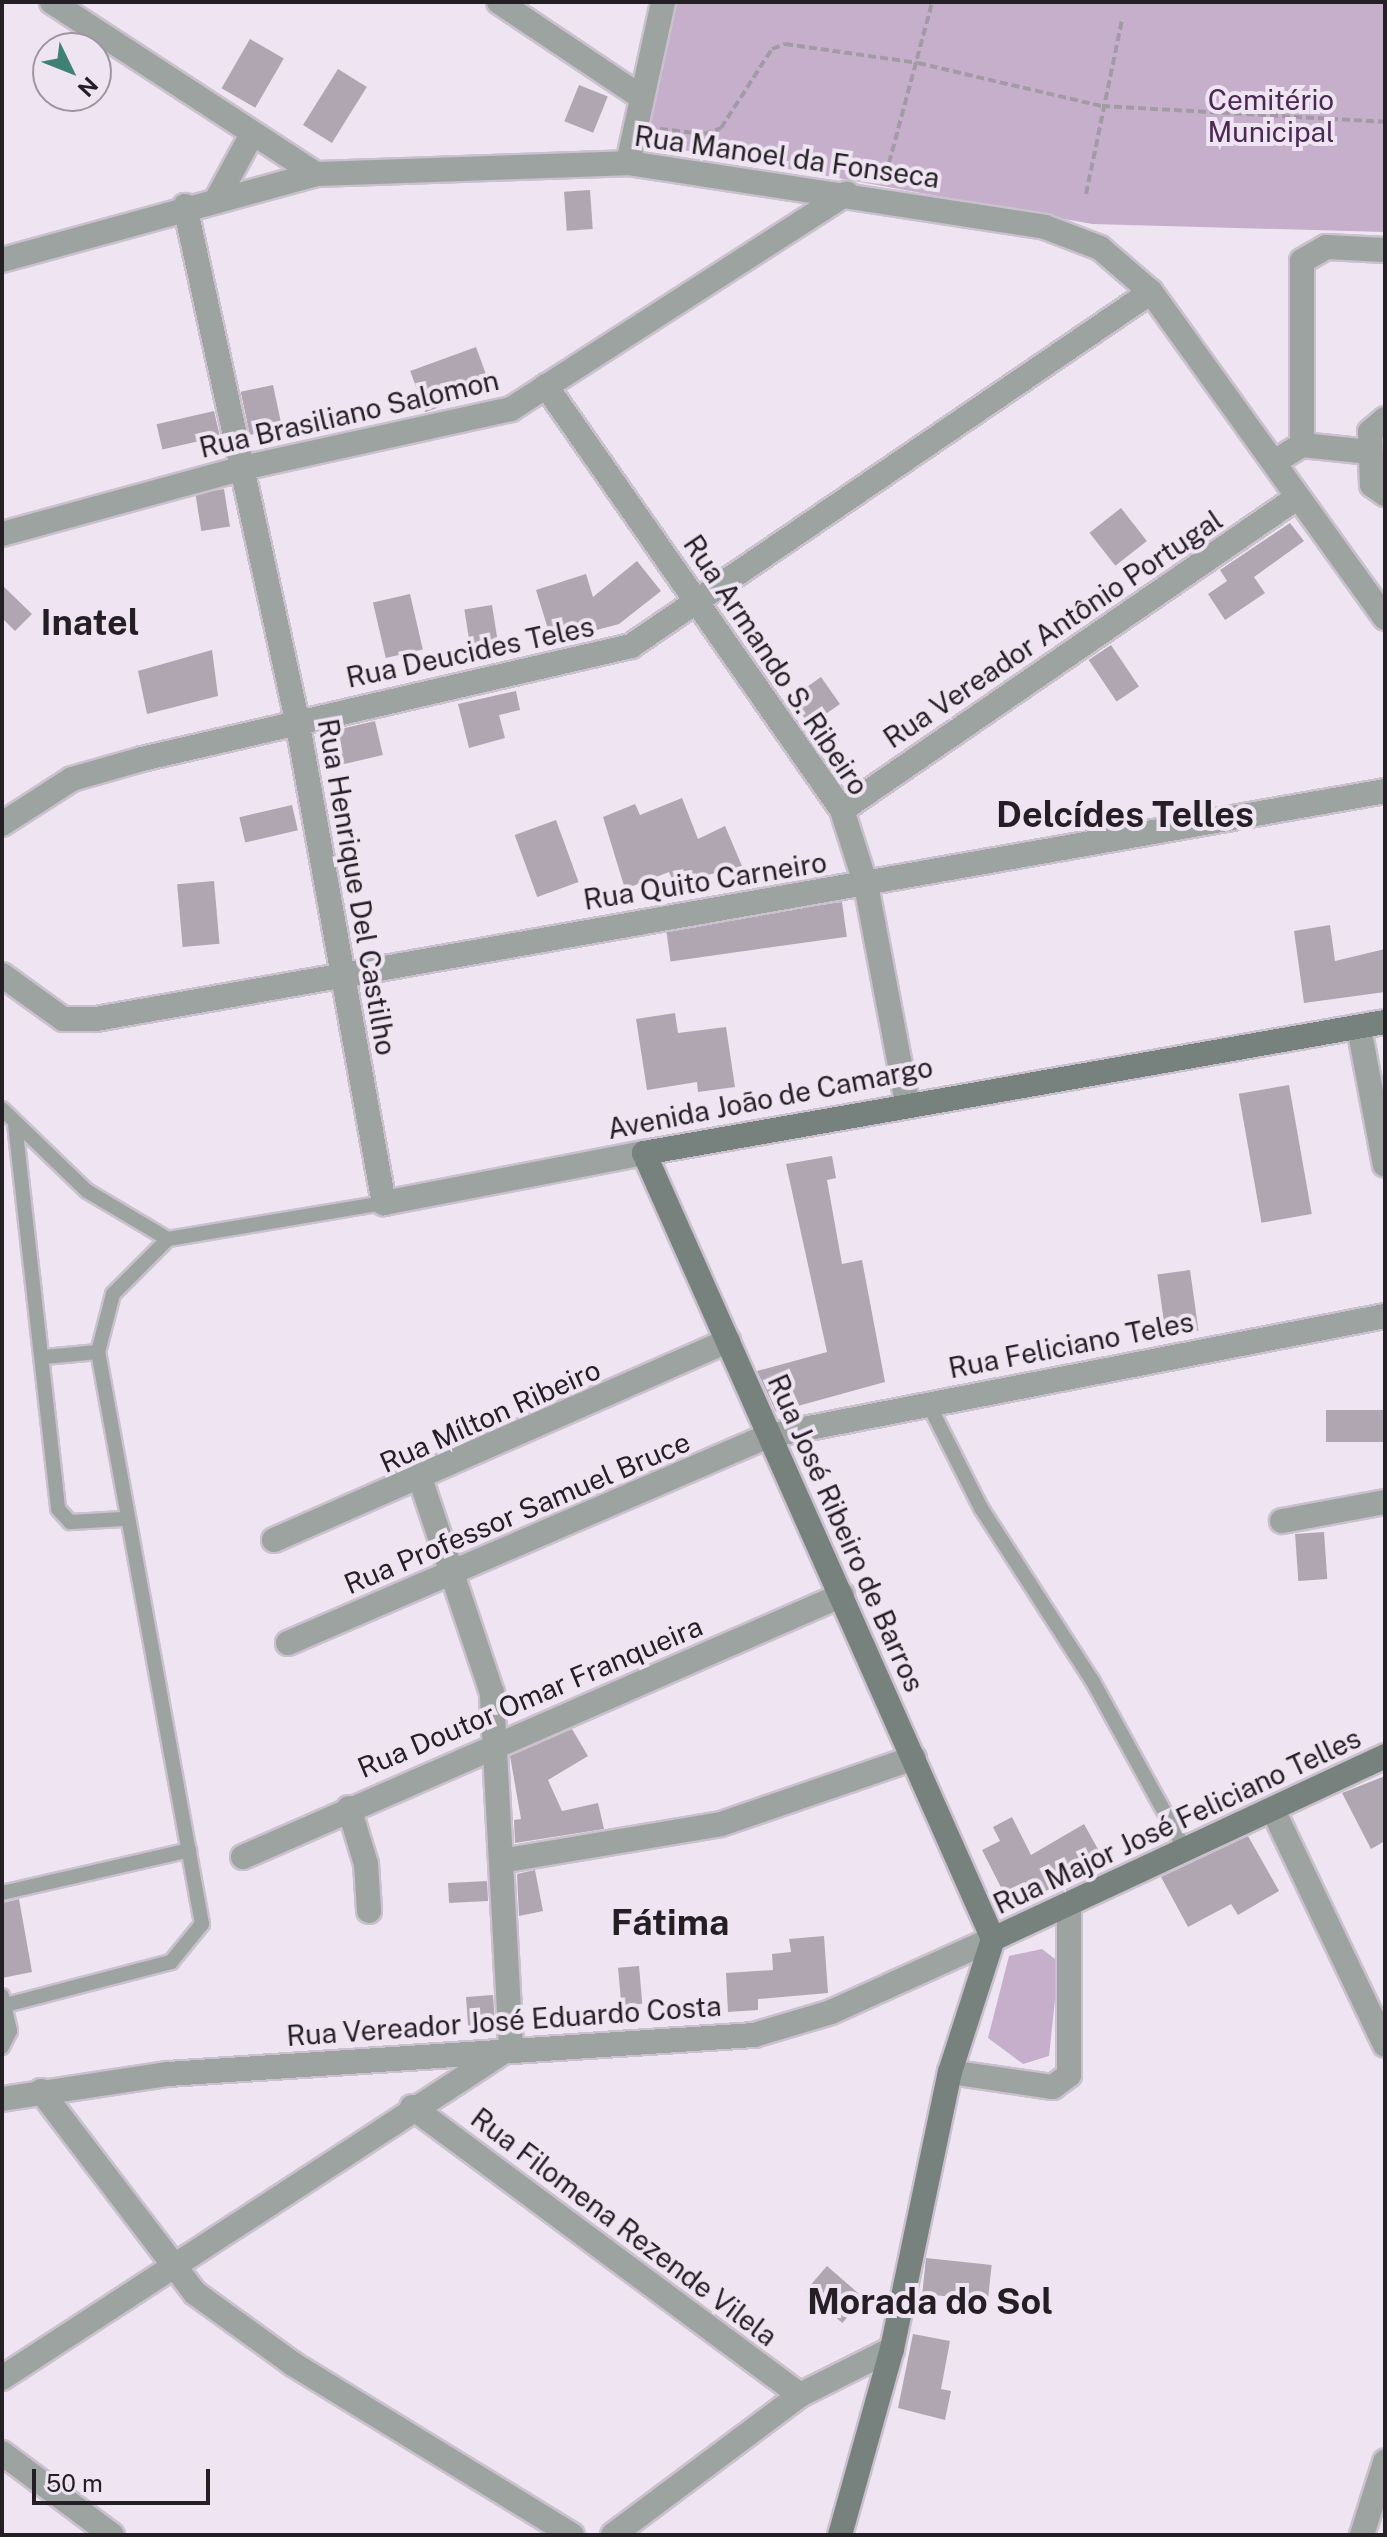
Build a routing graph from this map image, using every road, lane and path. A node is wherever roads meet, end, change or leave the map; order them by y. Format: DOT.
graph roads {
  1 [pos="52,2"];
  2 [pos="499,2"];
  3 [pos="663,2"];
  4 [pos="932,2"];
  5 [pos="1122,20"];
  6 [pos="918,63"];
  7 [pos="638,95"];
  8 [pos="1102,106"];
  9 [pos="1385,122"];
  10 [pos="632,126"];
  11 [pos="252,134"];
  12 [pos="628,163"];
  13 [pos="889,163"];
  14 [pos="316,174"];
  15 [pos="847,193"];
  16 [pos="1086,194"];
  17 [pos="218,197"];
  18 [pos="185,206"];
  19 [pos="1385,250"];
  20 [pos="2,260"];
  21 [pos="1151,292"];
  22 [pos="546,386"];
  23 [pos="1385,419"];
  24 [pos="1302,445"];
  25 [pos="1370,452"];
  26 [pos="1276,461"];
  27 [pos="243,468"];
  28 [pos="1385,494"];
  29 [pos="1298,497"];
  30 [pos="2,534"];
  31 [pos="697,599"];
  32 [pos="1385,618"];
  33 [pos="297,720"];
  34 [pos="1385,791"];
  35 [pos="842,810"];
  36 [pos="2,824"];
  37 [pos="866,885"];
  38 [pos="340,971"];
  39 [pos="2,975"];
  40 [pos="1385,1022"];
  41 [pos="1359,1028"];
  42 [pos="907,1101"];
  43 [pos="2,1109"];
  44 [pos="15,1124"];
  45 [pos="644,1153"];
  46 [pos="1385,1165"];
  47 [pos="384,1203"];
  48 [pos="168,1239"];
  49 [pos="1385,1316"];
  50 [pos="728,1341"];
  51 [pos="98,1352"];
  52 [pos="44,1357"];
  53 [pos="928,1403"];
  54 [pos="768,1436"];
  55 [pos="421,1481"];
  56 [pos="1385,1502"];
  57 [pos="124,1519"];
  58 [pos="1282,1521"];
  59 [pos="274,1540"];
  60 [pos="458,1573"];
  61 [pos="842,1595"];
  62 [pos="288,1643"];
  63 [pos="493,1746"];
  64 [pos="1385,1756"];
  65 [pos="914,1758"];
  66 [pos="349,1808"];
  67 [pos="1273,1810"];
  68 [pos="189,1850"];
  69 [pos="1186,1851"];
  70 [pos="243,1857"];
  71 [pos="501,1861"];
  72 [pos="2,1893"];
  73 [pos="1069,1904"];
  74 [pos="369,1911"];
  75 [pos="993,1939"];
  76 [pos="3,2003"];
  77 [pos="1385,2045"];
  78 [pos="2,2047"];
  79 [pos="511,2047"];
  80 [pos="950,2072"];
  81 [pos="41,2091"];
  82 [pos="2,2099"];
  83 [pos="412,2107"];
  84 [pos="173,2268"];
  85 [pos="892,2349"];
  86 [pos="2,2378"];
  87 [pos="800,2395"];
  88 [pos="2,2453"];
  89 [pos="1385,2462"];
  90 [pos="112,2535"];
  91 [pos="572,2535"];
  92 [pos="613,2535"];
  93 [pos="840,2535"];
  94 [pos="1362,2535"];
  1 -- 11 [label="street"];
  2 -- 7 [label="street"];
  3 -- 7 [label="street"];
  4 -- 6 [label="path"];
  5 -- 8 [label="path"];
  6 -- 8 [label="path"];
  6 -- 10 [label="path"];
  6 -- 13 [label="path"];
  7 -- 10 [label="street"];
  8 -- 9 [label="path"];
  8 -- 16 [label="path"];
  10 -- 12 [label="street"];
  11 -- 14 [label="street"];
  11 -- 17 [label="street"];
  12 -- 14 [label="street, Rua Manoel da Fonseca"];
  12 -- 15 [label="street, Rua Manoel da Fonseca"];
  14 -- 17 [label="street, Rua Manoel da Fonseca"];
  15 -- 21 [label="street, Rua Manoel da Fonseca"];
  15 -- 22 [label="street, Rua Brasiliano Salomon"];
  17 -- 18 [label="street, Rua Manoel da Fonseca"];
  18 -- 20 [label="street, Rua Manoel da Fonseca"];
  18 -- 27 [label="street, Rua Henrique Del Castilho"];
  19 -- 24 [label="street"];
  21 -- 26 [label="street, Rua Manoel da Fonseca"];
  21 -- 31 [label="street, Rua Deucides Teles"];
  22 -- 27 [label="street, Rua Brasiliano Salomon"];
  22 -- 31 [label="street, Rua Armando S. Ribeiro"];
  23 -- 25 [label="street"];
  24 -- 25 [label="street"];
  24 -- 26 [label="street"];
  25 -- 28 [label="street"];
  26 -- 29 [label="street, Rua Manoel da Fonseca"];
  27 -- 30 [label="street, Rua Brasiliano Salomon"];
  27 -- 33 [label="street, Rua Henrique Del Castilho"];
  29 -- 32 [label="street, Rua Manoel da Fonseca"];
  29 -- 35 [label="street, Rua Vereador Antônio Portugal"];
  31 -- 33 [label="street, Rua Deucides Teles"];
  31 -- 35 [label="street, Rua Armando S. Ribeiro"];
  33 -- 36 [label="street, Rua Deucides Teles"];
  33 -- 38 [label="street, Rua Henrique Del Castilho"];
  34 -- 37 [label="street, Rua Quito Carneiro"];
  35 -- 37 [label="street, Rua Armando S. Ribeiro"];
  37 -- 38 [label="street, Rua Quito Carneiro"];
  37 -- 42 [label="street, Rua Armando S. Ribeiro"];
  38 -- 39 [label="street, Rua Quito Carneiro"];
  38 -- 47 [label="street, Rua Henrique Del Castilho"];
  40 -- 41 [label="main road, Avenida João de Camargo"];
  41 -- 42 [label="main road, Avenida João de Camargo"];
  41 -- 46 [label="street"];
  42 -- 45 [label="main road, Avenida João de Camargo"];
  43 -- 44 [label="lane"];
  44 -- 48 [label="lane"];
  44 -- 52 [label="lane"];
  45 -- 47 [label="street, Avenida João de Camargo"];
  45 -- 50 [label="main road, Rua José Ribeiro de Barros"];
  47 -- 48 [label="lane, Avenida João de Camargo"];
  48 -- 51 [label="lane"];
  49 -- 53 [label="street, Rua Feliciano Teles"];
  50 -- 54 [label="main road, Rua José Ribeiro de Barros"];
  50 -- 55 [label="street, Rua Mílton Ribeiro"];
  51 -- 52 [label="lane"];
  51 -- 57 [label="lane"];
  52 -- 57 [label="lane"];
  53 -- 54 [label="street, Rua Feliciano Teles"];
  53 -- 69 [label="lane"];
  54 -- 60 [label="street, Rua Professor Samuel Bruce"];
  54 -- 61 [label="main road, Rua José Ribeiro de Barros"];
  55 -- 59 [label="street, Rua Mílton Ribeiro"];
  55 -- 60 [label="street"];
  56 -- 58 [label="street"];
  57 -- 68 [label="lane"];
  60 -- 62 [label="street, Rua Professor Samuel Bruce"];
  60 -- 63 [label="street"];
  61 -- 63 [label="street, Rua Doutor Omar Franqueira"];
  61 -- 65 [label="main road, Rua José Ribeiro de Barros"];
  63 -- 66 [label="street, Rua Doutor Omar Franqueira"];
  63 -- 71 [label="street"];
  64 -- 67 [label="main road, Rua Major José Feliciano Telles"];
  65 -- 71 [label="street"];
  65 -- 75 [label="main road, Rua José Ribeiro de Barros"];
  66 -- 70 [label="street, Rua Doutor Omar Franqueira"];
  66 -- 74 [label="street"];
  67 -- 69 [label="main road, Rua Major José Feliciano Telles"];
  67 -- 77 [label="street"];
  68 -- 72 [label="lane"];
  68 -- 76 [label="lane"];
  69 -- 73 [label="main road, Rua Major José Feliciano Telles"];
  71 -- 79 [label="street"];
  73 -- 75 [label="main road, Rua Major José Feliciano Telles"];
  73 -- 80 [label="street"];
  75 -- 79 [label="street, Rua Vereador José Eduardo Costa"];
  75 -- 80 [label="main road"];
  76 -- 78 [label="lane"];
  79 -- 81 [label="street, Rua Vereador José Eduardo Costa"];
  79 -- 83 [label="street"];
  80 -- 85 [label="main road"];
  81 -- 82 [label="street, Rua Vereador José Eduardo Costa"];
  81 -- 84 [label="street"];
  83 -- 84 [label="street"];
  83 -- 87 [label="street, Rua Filomena Rezende Vilela"];
  84 -- 86 [label="street"];
  84 -- 91 [label="street"];
  85 -- 87 [label="street"];
  85 -- 93 [label="main road"];
  87 -- 92 [label="street"];
  88 -- 90 [label="street"];
  89 -- 94 [label="street"];
}
